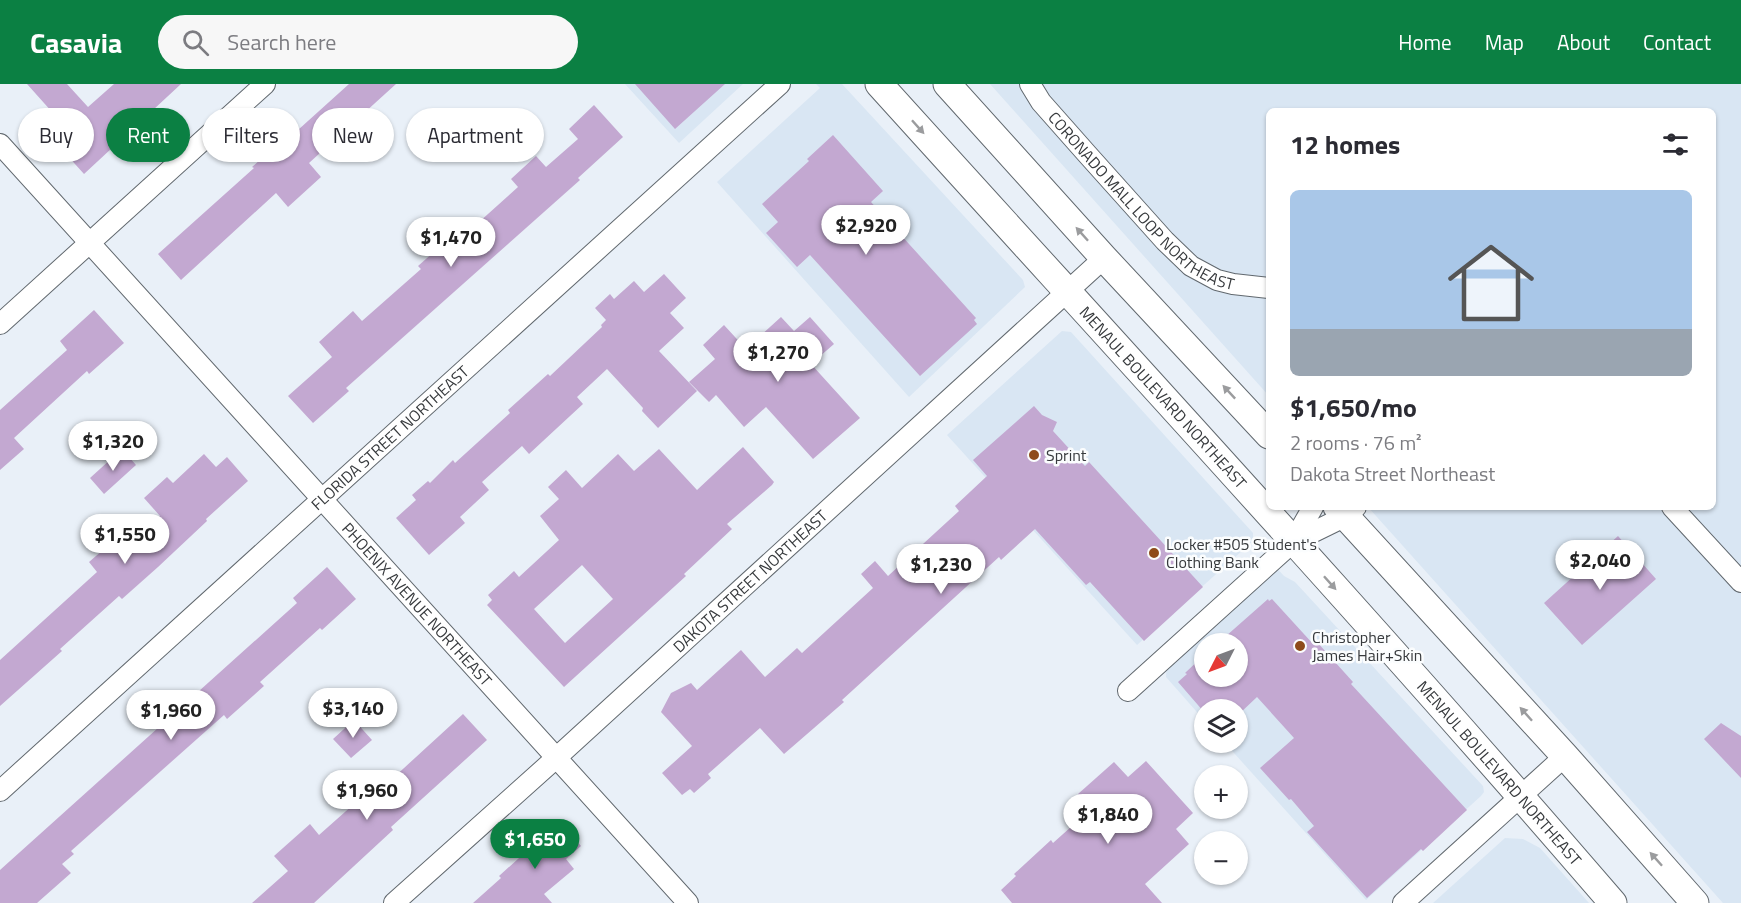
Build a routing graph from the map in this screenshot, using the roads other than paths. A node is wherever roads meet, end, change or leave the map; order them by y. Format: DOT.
graph roads {
  1 [pos="265,84"];
  2 [pos="780,84"];
  3 [pos="879,84"];
  4 [pos="947,84"];
  5 [pos="1030,84"];
  6 [pos="0,144"];
  7 [pos="89,242"];
  8 [pos="1104,258"];
  9 [pos="1266,288"];
  10 [pos="1067,292"];
  11 [pos="0,324"];
  12 [pos="1266,432"];
  13 [pos="323,499"];
  14 [pos="1312,510"];
  15 [pos="1346,510"];
  16 [pos="1675,510"];
  17 [pos="1293,542"];
  18 [pos="1741,582"];
  19 [pos="1128,691"];
  20 [pos="1565,756"];
  21 [pos="556,758"];
  22 [pos="0,791"];
  23 [pos="1521,796"];
  24 [pos="394,903"];
  25 [pos="688,903"];
  26 [pos="1403,903"];
  27 [pos="1613,903"];
  28 [pos="1695,903"];
  1 -- 7 [label="street"];
  2 -- 13 [label="street, FLORIDA STREET NORTHEAST"];
  3 -- 10 [label="main road, MENAUL BOULEVARD NORTHEAST, one-way"];
  8 -- 4 [label="main road, one-way"];
  5 -- 9 [label="street, CORONADO MALL LOOP NORTHEAST"];
  6 -- 7 [label="street, PHOENIX AVENUE NORTHEAST"];
  7 -- 11 [label="street"];
  7 -- 13 [label="street, PHOENIX AVENUE NORTHEAST"];
  8 -- 10 [label="street, DAKOTA STREET NORTHEAST"];
  12 -- 8 [label="main road, one-way"];
  10 -- 17 [label="main road, MENAUL BOULEVARD NORTHEAST"];
  10 -- 21 [label="street, DAKOTA STREET NORTHEAST"];
  13 -- 21 [label="street, PHOENIX AVENUE NORTHEAST"];
  13 -- 22 [label="street, FLORIDA STREET NORTHEAST"];
  14 -- 17 [label="street"];
  15 -- 17 [label="street"];
  20 -- 15 [label="main road, one-way"];
  16 -- 18 [label="street"];
  17 -- 19 [label="street"];
  17 -- 23 [label="main road, MENAUL BOULEVARD NORTHEAST, one-way"];
  20 -- 23 [label="street"];
  28 -- 20 [label="main road, one-way"];
  21 -- 24 [label="street, DAKOTA STREET NORTHEAST"];
  21 -- 25 [label="street, PHOENIX AVENUE NORTHEAST"];
  23 -- 26 [label="street"];
  23 -- 27 [label="main road, MENAUL BOULEVARD NORTHEAST"];
}
